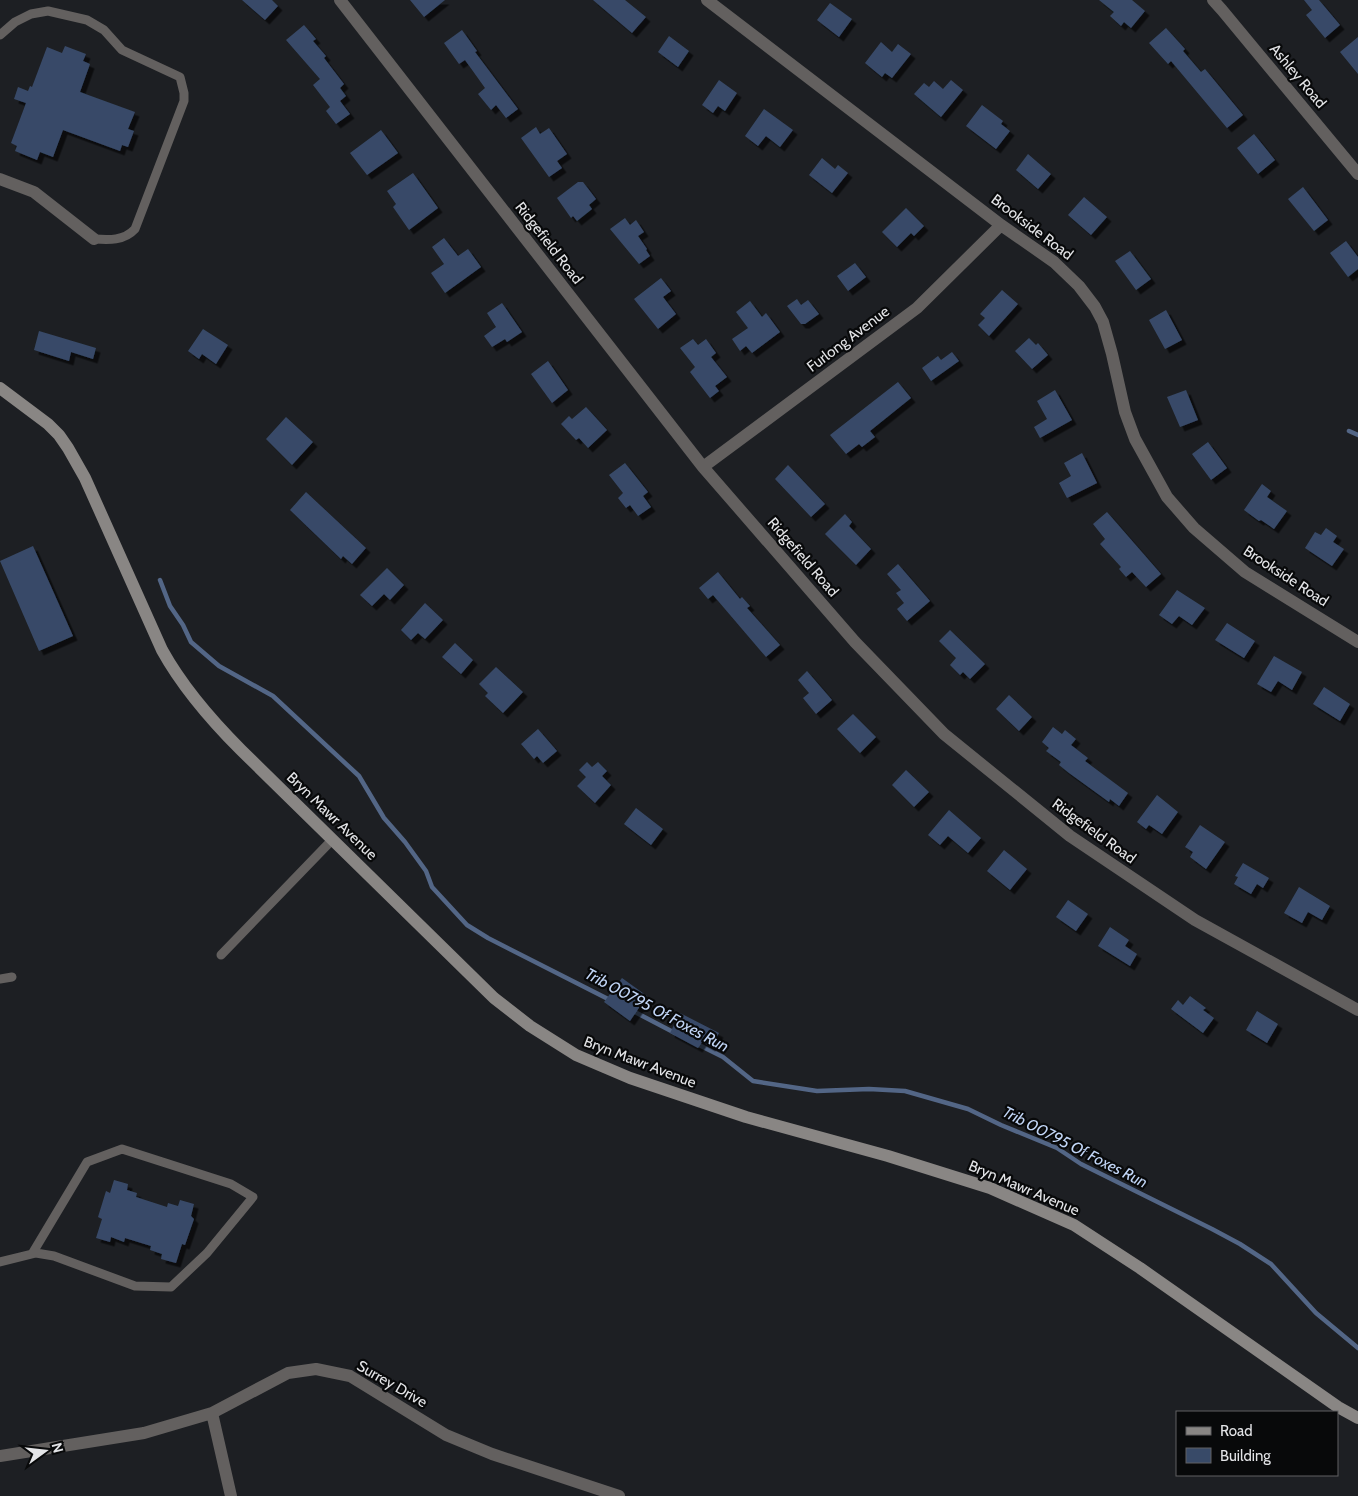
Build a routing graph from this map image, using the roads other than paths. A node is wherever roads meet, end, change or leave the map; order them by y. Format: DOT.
graph roads {
  1 [pos="340,0"];
  2 [pos="707,0"];
  3 [pos="1213,0"];
  4 [pos="0,35"];
  5 [pos="1358,174"];
  6 [pos="0,179"];
  7 [pos="1001,225"];
  8 [pos="94,239"];
  9 [pos="0,388"];
  10 [pos="703,467"];
  11 [pos="1358,642"];
  12 [pos="332,840"];
  13 [pos="222,955"];
  14 [pos="12,977"];
  15 [pos="0,980"];
  16 [pos="1358,1010"];
  17 [pos="32,1254"];
  18 [pos="0,1262"];
  19 [pos="212,1413"];
  20 [pos="1358,1418"];
  21 [pos="0,1456"];
  22 [pos="231,1496"];
  23 [pos="619,1496"];
  1 -- 10 [label="street, Ridgefield Road"];
  2 -- 7 [label="street, Brookside Road"];
  3 -- 5 [label="street, Ashley Road"];
  4 -- 8 [label="lane"];
  6 -- 8 [label="street"];
  7 -- 10 [label="street, Furlong Avenue"];
  7 -- 11 [label="street, Brookside Road"];
  9 -- 12 [label="main road, Bryn Mawr Avenue"];
  10 -- 16 [label="street, Ridgefield Road"];
  12 -- 13 [label="lane"];
  12 -- 20 [label="main road, Bryn Mawr Avenue"];
  14 -- 15 [label="lane"];
  17 -- 17 [label="lane"];
  17 -- 18 [label="lane"];
  19 -- 21 [label="street, Surrey Drive"];
  19 -- 22 [label="street"];
  19 -- 23 [label="street, Surrey Drive"];
}
